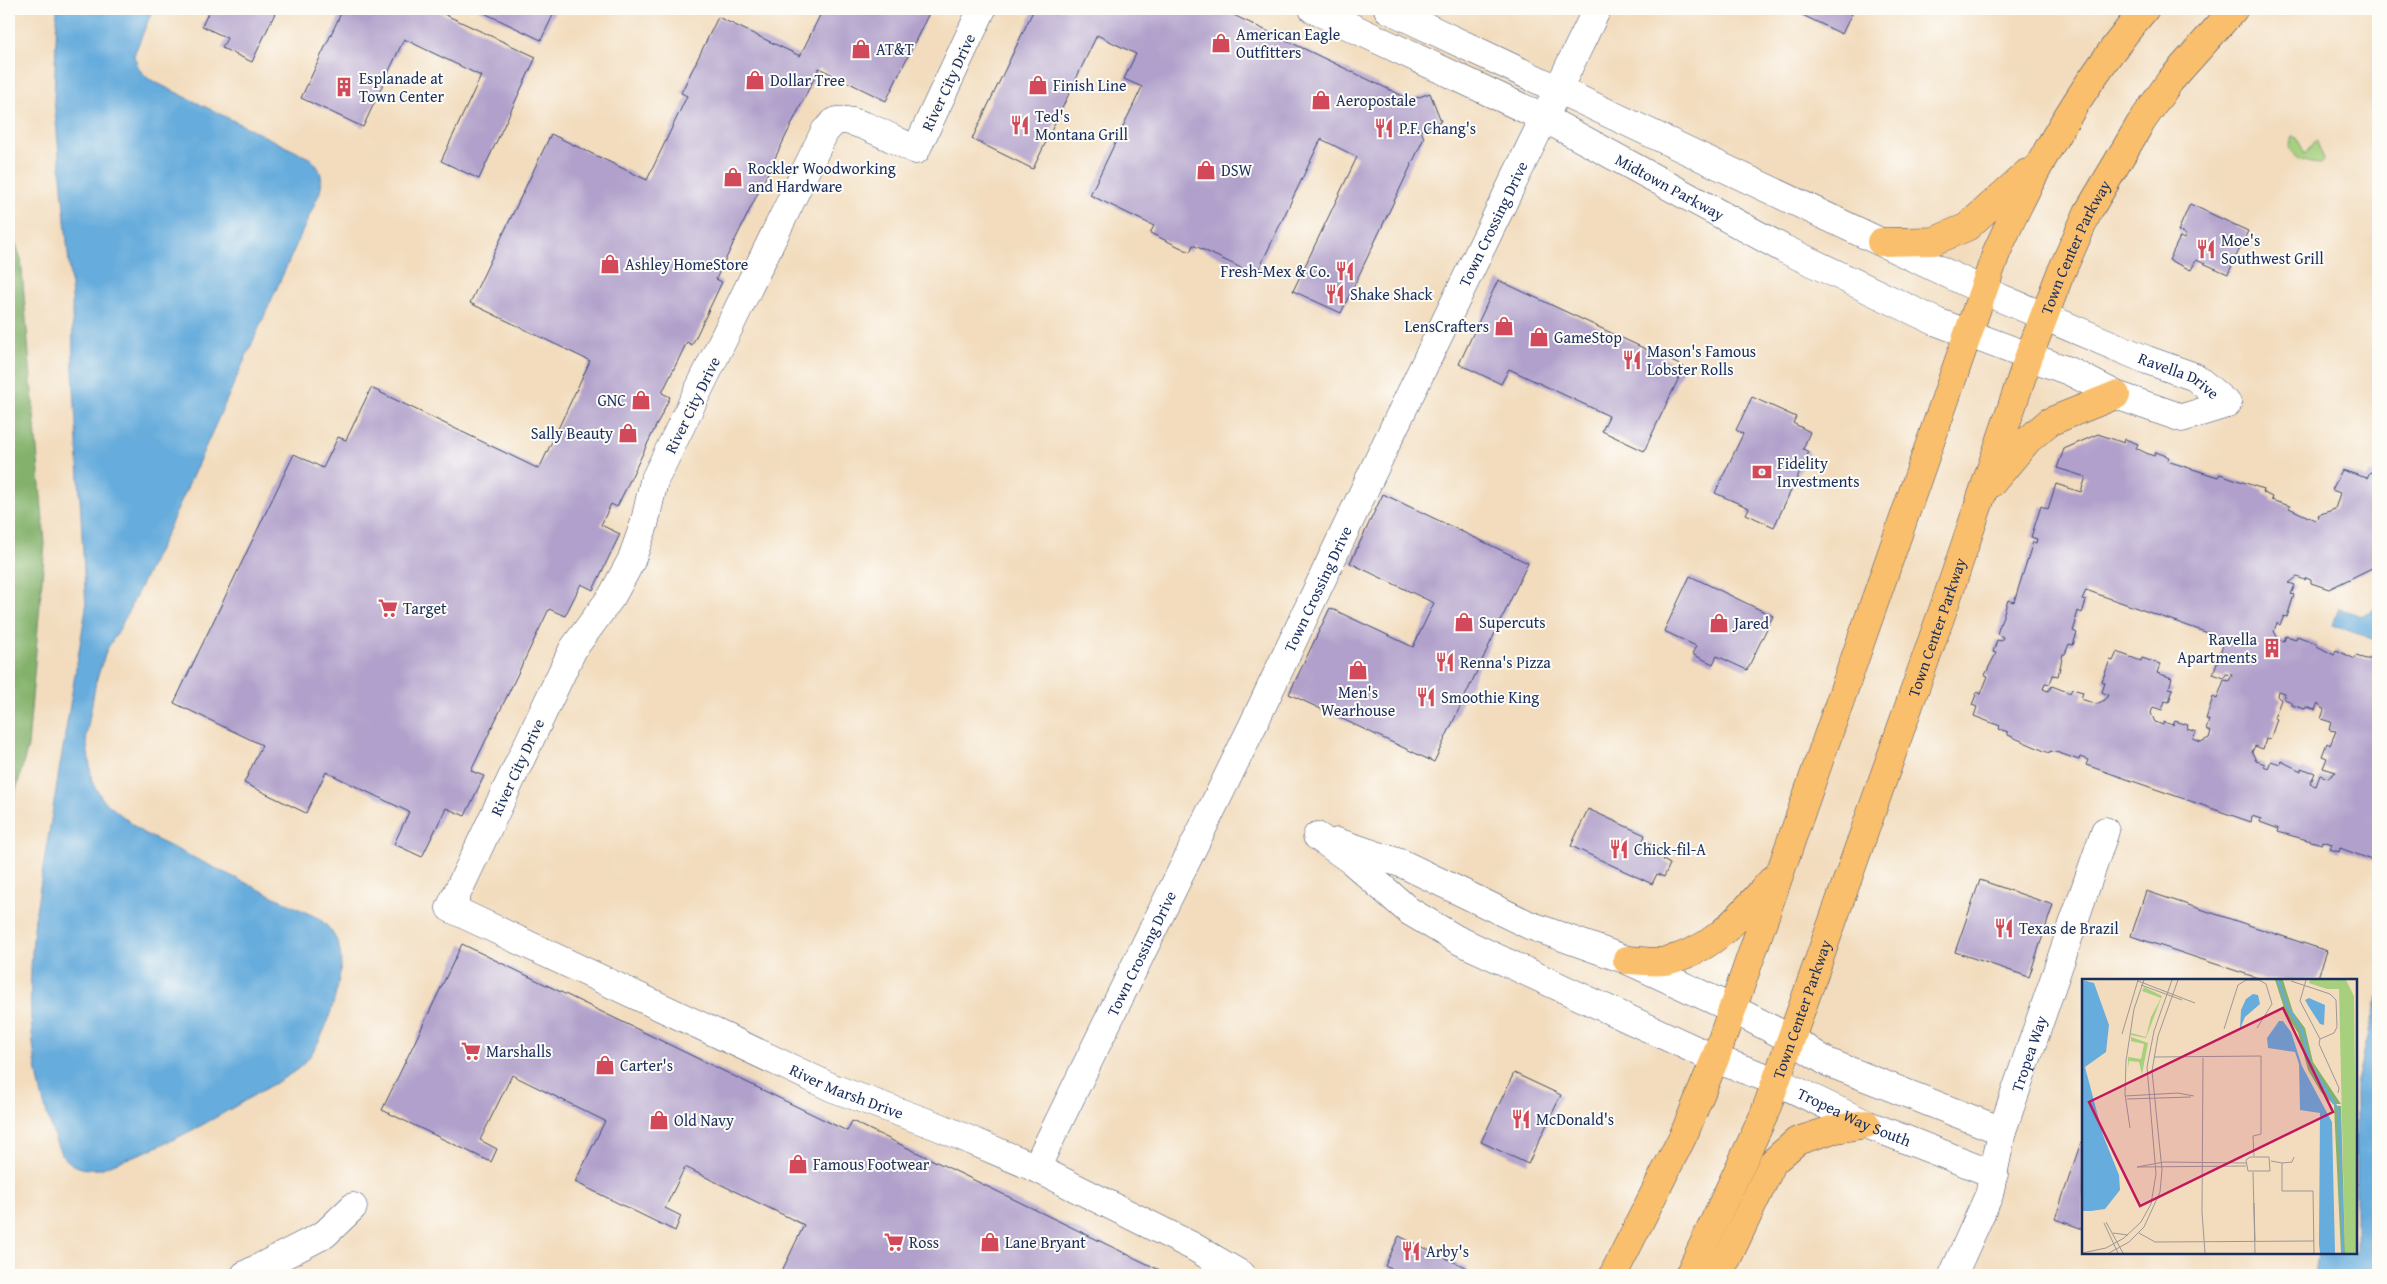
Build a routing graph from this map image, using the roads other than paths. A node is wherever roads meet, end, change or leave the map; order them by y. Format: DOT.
graph roads {
  1 [pos="982,9"];
  2 [pos="1313,9"];
  3 [pos="1388,9"];
  4 [pos="1597,9"];
  5 [pos="2145,9"];
  6 [pos="2234,9"];
  7 [pos="1559,90"];
  8 [pos="1546,119"];
  9 [pos="2040,162"];
  10 [pos="1881,242"];
  11 [pos="1982,290"];
  12 [pos="2043,316"];
  13 [pos="1966,334"];
  14 [pos="2028,356"];
  15 [pos="2116,395"];
  16 [pos="1982,496"];
  17 [pos="2105,831"];
  18 [pos="1781,870"];
  19 [pos="450,908"];
  20 [pos="1627,960"];
  21 [pos="1733,1009"];
  22 [pos="1792,1039"];
  23 [pos="1715,1059"];
  24 [pos="1776,1081"];
  25 [pos="1866,1124"];
  26 [pos="2002,1131"];
  27 [pos="1036,1168"];
  28 [pos="1994,1174"];
  29 [pos="353,1207"];
  30 [pos="245,1275"];
  31 [pos="1242,1275"];
  32 [pos="1613,1275"];
  33 [pos="1689,1275"];
  34 [pos="1695,1275"];
  35 [pos="1954,1275"];
  1 -- 19 [label="street, River City Drive"];
  2 -- 8 [label="street, Midtown Parkway"];
  3 -- 7 [label="street"];
  4 -- 7 [label="street, Town Crossing Drive"];
  5 -- 9 [label="main road"];
  6 -- 12 [label="main road, Town Center Parkway"];
  7 -- 8 [label="street, Town Crossing Drive"];
  7 -- 10 [label="street"];
  8 -- 13 [label="street, Midtown Parkway"];
  8 -- 27 [label="street, Town Crossing Drive"];
  9 -- 10 [label="main road"];
  9 -- 11 [label="main road"];
  10 -- 11 [label="street"];
  11 -- 12 [label="street"];
  11 -- 13 [label="main road"];
  12 -- 14 [label="main road, Town Center Parkway"];
  12 -- 15 [label="street, Ravella Drive"];
  13 -- 14 [label="street, Midtown Parkway"];
  13 -- 18 [label="main road"];
  14 -- 15 [label="street, Ravella Drive"];
  14 -- 16 [label="main road, Town Center Parkway"];
  15 -- 16 [label="main road"];
  16 -- 22 [label="main road, Town Center Parkway"];
  17 -- 26 [label="street, Tropea Way"];
  18 -- 20 [label="main road"];
  18 -- 21 [label="main road"];
  19 -- 27 [label="street, River Marsh Drive"];
  20 -- 21 [label="street"];
  20 -- 23 [label="street, Tropea Way South"];
  21 -- 22 [label="street"];
  21 -- 23 [label="main road"];
  22 -- 24 [label="main road, Town Center Parkway"];
  22 -- 26 [label="street"];
  23 -- 24 [label="street, Tropea Way South"];
  23 -- 32 [label="main road"];
  24 -- 25 [label="street, Tropea Way South"];
  24 -- 33 [label="main road, Town Center Parkway"];
  25 -- 28 [label="street, Tropea Way South"];
  25 -- 34 [label="main road"];
  26 -- 28 [label="street, Tropea Way"];
  27 -- 31 [label="street, River Marsh Drive"];
  28 -- 35 [label="street, Tropea Way"];
  29 -- 30 [label="street"];
}
